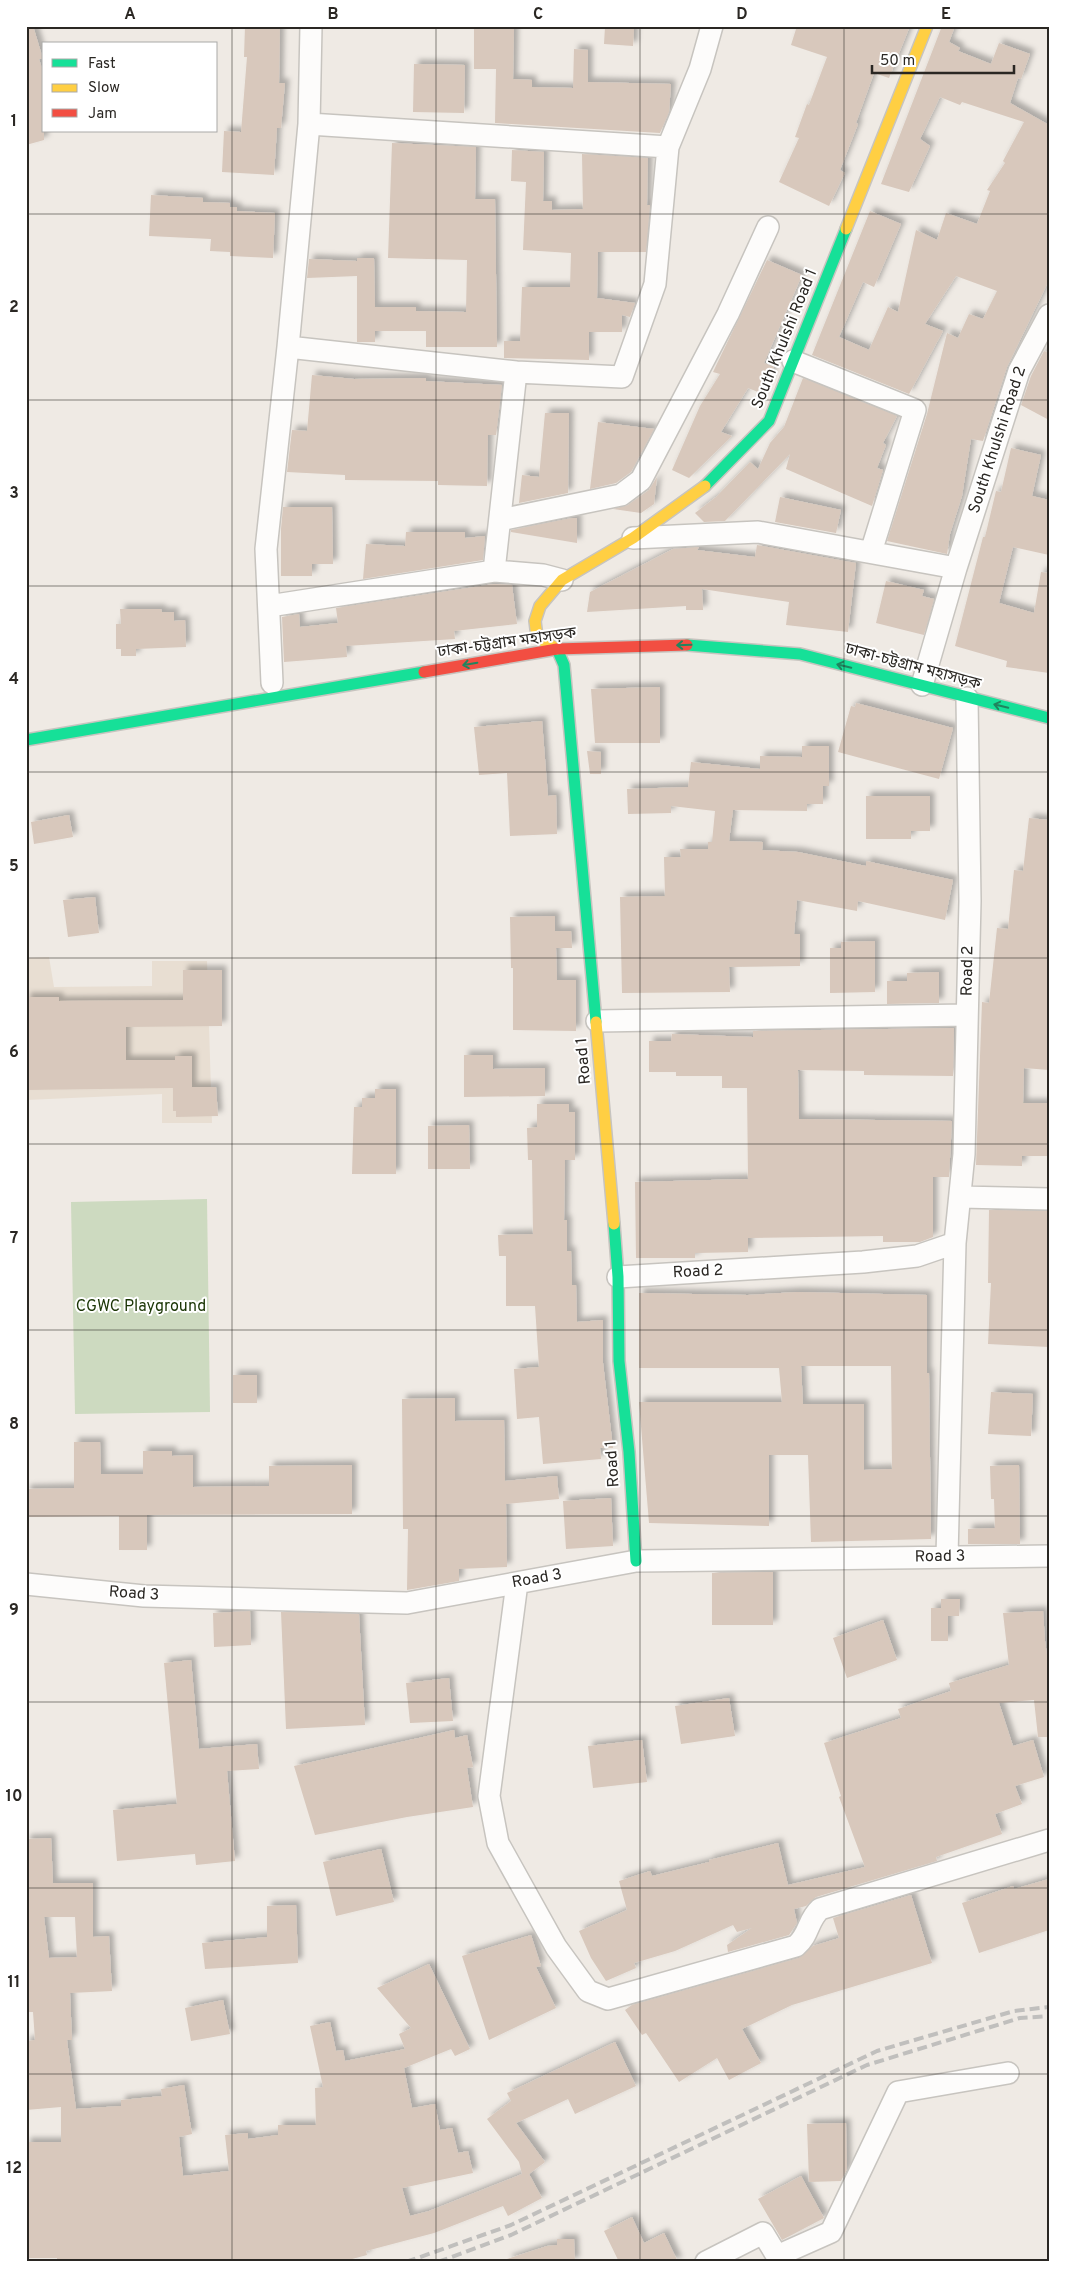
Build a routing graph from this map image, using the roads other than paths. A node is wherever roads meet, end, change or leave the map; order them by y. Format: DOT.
graph roads {
  1 [pos="311,26"];
  2 [pos="712,26"];
  3 [pos="927,26"];
  4 [pos="309,124"];
  5 [pos="668,147"];
  6 [pos="768,227"];
  7 [pos="1049,314"];
  8 [pos="288,348"];
  9 [pos="794,361"];
  10 [pos="516,372"];
  11 [pos="500,520"];
  12 [pos="633,538"];
  13 [pos="871,552"];
  14 [pos="956,568"];
  15 [pos="494,571"];
  16 [pos="562,580"];
  17 [pos="269,606"];
  18 [pos="556,636"];
  19 [pos="533,638"];
  20 [pos="794,642"];
  21 [pos="812,645"];
  22 [pos="558,649"];
  23 [pos="926,674"];
  24 [pos="272,683"];
  25 [pos="968,698"];
  26 [pos="1049,718"];
  27 [pos="26,740"];
  28 [pos="967,1015"];
  29 [pos="597,1021"];
  30 [pos="960,1197"];
  31 [pos="1049,1199"];
  32 [pos="955,1243"];
  33 [pos="618,1277"];
  34 [pos="947,1556"];
  35 [pos="1049,1556"];
  36 [pos="636,1561"];
  37 [pos="516,1583"];
  38 [pos="26,1584"];
  39 [pos="1049,1840"];
  40 [pos="1008,2073"];
  41 [pos="706,2262"];
  1 -- 4 [label="street"];
  2 -- 5 [label="street"];
  3 -- 9 [label="main road, South Khulshi Road 1"];
  4 -- 5 [label="street"];
  4 -- 8 [label="street"];
  5 -- 10 [label="street"];
  6 -- 11 [label="street"];
  7 -- 14 [label="street, South Khulshi Road 2"];
  8 -- 10 [label="street"];
  8 -- 17 [label="street"];
  9 -- 12 [label="main road, South Khulshi Road 1"];
  9 -- 13 [label="street"];
  10 -- 11 [label="street"];
  11 -- 15 [label="street"];
  12 -- 13 [label="street"];
  12 -- 16 [label="main road, South Khulshi Road 1"];
  13 -- 14 [label="street"];
  14 -- 23 [label="street, South Khulshi Road 2"];
  15 -- 16 [label="street"];
  15 -- 17 [label="street"];
  16 -- 19 [label="main road"];
  17 -- 24 [label="street"];
  18 -- 19 [label="main road, ঢাকা-চট্টগ্রাম মহাসড়ক"];
  19 -- 22 [label="main road"];
  20 -- 21 [label="main road"];
  23 -- 22 [label="main road, ঢাকা-চট্টগ্রাম মহাসড়ক, one-way"];
  22 -- 27 [label="main road, ঢাকা-চট্টগ্রাম মহাসড়ক, one-way"];
  22 -- 29 [label="main road, Road 1"];
  23 -- 25 [label="main road, ঢাকা-চট্টগ্রাম মহাসড়ক"];
  26 -- 25 [label="main road, ঢাকা-চট্টগ্রাম মহাসড়ক, one-way"];
  25 -- 28 [label="street, Road 2"];
  28 -- 29 [label="street"];
  28 -- 30 [label="street, Road 2"];
  29 -- 33 [label="main road, Road 1"];
  30 -- 31 [label="street"];
  30 -- 32 [label="street, Road 2"];
  32 -- 33 [label="street, Road 2"];
  32 -- 34 [label="street, Road 2"];
  33 -- 36 [label="main road, Road 1"];
  34 -- 35 [label="street, Road 3"];
  34 -- 36 [label="street, Road 3"];
  36 -- 37 [label="street, Road 3"];
  37 -- 38 [label="street, Road 3"];
  37 -- 39 [label="street"];
  40 -- 41 [label="street"];
}
